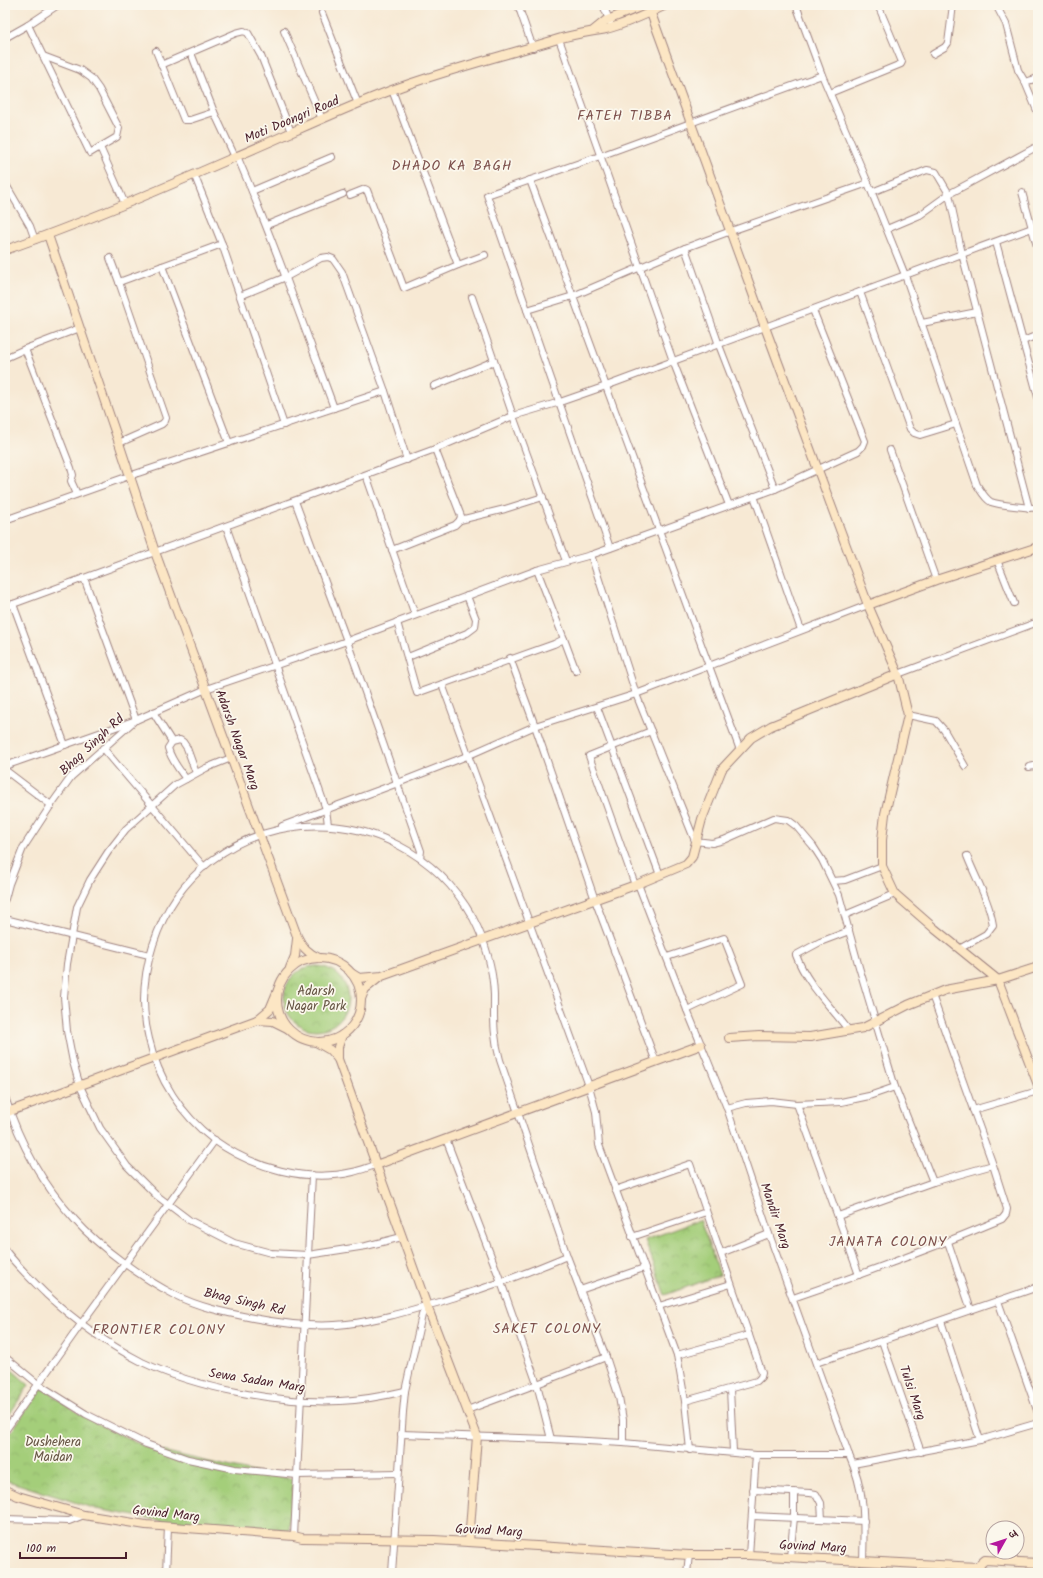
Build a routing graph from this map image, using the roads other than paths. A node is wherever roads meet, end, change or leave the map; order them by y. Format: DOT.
graph roads {
  1 [pos="58,5"];
  2 [pos="518,5"];
  3 [pos="603,5"];
  4 [pos="645,5"];
  5 [pos="666,5"];
  6 [pos="796,5"];
  7 [pos="878,5"];
  8 [pos="954,5"];
  9 [pos="996,5"];
  10 [pos="650,8"];
  11 [pos="322,13"];
  12 [pos="611,23"];
  13 [pos="28,25"];
  14 [pos="284,31"];
  15 [pos="5,38"];
  16 [pos="559,39"];
  17 [pos="533,48"];
  18 [pos="156,51"];
  19 [pos="191,53"];
  20 [pos="933,54"];
  21 [pos="43,56"];
  22 [pos="161,65"];
  23 [pos="822,75"];
  24 [pos="1038,78"];
  25 [pos="1025,82"];
  26 [pos="392,90"];
  27 [pos="830,93"];
  28 [pos="358,104"];
  29 [pos="214,112"];
  30 [pos="1038,113"];
  31 [pos="322,119"];
  32 [pos="692,122"];
  33 [pos="291,132"];
  34 [pos="1038,146"];
  35 [pos="100,147"];
  36 [pos="600,156"];
  37 [pos="236,157"];
  38 [pos="332,157"];
  39 [pos="194,174"];
  40 [pos="530,180"];
  41 [pos="5,183"];
  42 [pos="868,183"];
  43 [pos="252,191"];
  44 [pos="872,192"];
  45 [pos="1022,192"];
  46 [pos="343,194"];
  47 [pos="949,194"];
  48 [pos="350,195"];
  49 [pos="125,204"];
  50 [pos="267,226"];
  51 [pos="1032,228"];
  52 [pos="887,229"];
  53 [pos="731,231"];
  54 [pos="48,235"];
  55 [pos="35,240"];
  56 [pos="996,242"];
  57 [pos="222,244"];
  58 [pos="685,248"];
  59 [pos="5,250"];
  60 [pos="1038,250"];
  61 [pos="962,254"];
  62 [pos="485,255"];
  63 [pos="110,258"];
  64 [pos="458,265"];
  65 [pos="162,266"];
  66 [pos="639,267"];
  67 [pos="905,275"];
  68 [pos="286,277"];
  69 [pos="120,282"];
  70 [pos="860,292"];
  71 [pos="240,296"];
  72 [pos="573,296"];
  73 [pos="472,297"];
  74 [pos="527,310"];
  75 [pos="813,310"];
  76 [pos="977,312"];
  77 [pos="922,323"];
  78 [pos="765,327"];
  79 [pos="80,328"];
  80 [pos="1038,335"];
  81 [pos="1023,340"];
  82 [pos="719,345"];
  83 [pos="25,349"];
  84 [pos="5,358"];
  85 [pos="494,361"];
  86 [pos="673,361"];
  87 [pos="434,386"];
  88 [pos="606,386"];
  89 [pos="385,391"];
  90 [pos="1038,397"];
  91 [pos="560,402"];
  92 [pos="334,408"];
  93 [pos="513,416"];
  94 [pos="956,424"];
  95 [pos="284,425"];
  96 [pos="119,443"];
  97 [pos="229,443"];
  98 [pos="435,449"];
  99 [pos="890,450"];
  100 [pos="407,460"];
  101 [pos="818,469"];
  102 [pos="366,474"];
  103 [pos="129,476"];
  104 [pos="775,489"];
  105 [pos="77,494"];
  106 [pos="754,496"];
  107 [pos="542,497"];
  108 [pos="295,501"];
  109 [pos="729,505"];
  110 [pos="1029,508"];
  111 [pos="1038,508"];
  112 [pos="5,520"];
  113 [pos="460,520"];
  114 [pos="226,526"];
  115 [pos="659,532"];
  116 [pos="1038,547"];
  117 [pos="610,548"];
  118 [pos="392,550"];
  119 [pos="155,552"];
  120 [pos="591,555"];
  121 [pos="997,560"];
  122 [pos="566,561"];
  123 [pos="537,570"];
  124 [pos="84,578"];
  125 [pos="936,580"];
  126 [pos="467,596"];
  127 [pos="1014,603"];
  128 [pos="13,604"];
  129 [pos="868,604"];
  130 [pos="5,607"];
  131 [pos="415,615"];
  132 [pos="397,622"];
  133 [pos="1038,622"];
  134 [pos="801,630"];
  135 [pos="564,639"];
  136 [pos="347,641"];
  137 [pos="408,657"];
  138 [pos="510,658"];
  139 [pos="276,665"];
  140 [pos="708,666"];
  141 [pos="576,671"];
  142 [pos="898,674"];
  143 [pos="442,684"];
  144 [pos="206,689"];
  145 [pos="636,694"];
  146 [pos="597,706"];
  147 [pos="153,712"];
  148 [pos="908,715"];
  149 [pos="136,720"];
  150 [pos="535,726"];
  151 [pos="651,731"];
  152 [pos="172,742"];
  153 [pos="65,745"];
  154 [pos="612,746"];
  155 [pos="103,748"];
  156 [pos="740,750"];
  157 [pos="467,756"];
  158 [pos="231,758"];
  159 [pos="5,766"];
  160 [pos="965,766"];
  161 [pos="1029,767"];
  162 [pos="1038,767"];
  163 [pos="5,770"];
  164 [pos="196,773"];
  165 [pos="186,779"];
  166 [pos="398,784"];
  167 [pos="50,805"];
  168 [pos="152,805"];
  169 [pos="326,809"];
  170 [pos="328,826"];
  171 [pos="260,835"];
  172 [pos="695,841"];
  173 [pos="967,856"];
  174 [pos="420,858"];
  175 [pos="882,866"];
  176 [pos="204,868"];
  177 [pos="660,875"];
  178 [pos="833,881"];
  179 [pos="637,884"];
  180 [pos="895,894"];
  181 [pos="5,899"];
  182 [pos="595,900"];
  183 [pos="845,915"];
  184 [pos="5,918"];
  185 [pos="529,923"];
  186 [pos="849,931"];
  187 [pos="72,935"];
  188 [pos="297,936"];
  189 [pos="482,940"];
  190 [pos="959,949"];
  191 [pos="149,955"];
  192 [pos="667,957"];
  193 [pos="319,958"];
  194 [pos="1038,967"];
  195 [pos="288,972"];
  196 [pos="350,973"];
  197 [pos="382,976"];
  198 [pos="998,980"];
  199 [pos="278,990"];
  200 [pos="932,995"];
  201 [pos="360,999"];
  202 [pos="687,1010"];
  203 [pos="257,1020"];
  204 [pos="875,1022"];
  205 [pos="288,1028"];
  206 [pos="849,1031"];
  207 [pos="342,1035"];
  208 [pos="729,1038"];
  209 [pos="316,1042"];
  210 [pos="701,1045"];
  211 [pos="154,1058"];
  212 [pos="338,1059"];
  213 [pos="656,1062"];
  214 [pos="1038,1085"];
  215 [pos="80,1086"];
  216 [pos="589,1086"];
  217 [pos="895,1087"];
  218 [pos="1038,1091"];
  219 [pos="5,1097"];
  220 [pos="797,1104"];
  221 [pos="727,1108"];
  222 [pos="973,1110"];
  223 [pos="7,1112"];
  224 [pos="517,1113"];
  225 [pos="446,1139"];
  226 [pos="215,1140"];
  227 [pos="376,1165"];
  228 [pos="993,1165"];
  229 [pos="312,1175"];
  230 [pos="933,1182"];
  231 [pos="615,1190"];
  232 [pos="168,1204"];
  233 [pos="706,1212"];
  234 [pos="838,1216"];
  235 [pos="769,1234"];
  236 [pos="402,1237"];
  237 [pos="632,1237"];
  238 [pos="948,1242"];
  239 [pos="5,1250"];
  240 [pos="721,1253"];
  241 [pos="308,1255"];
  242 [pos="568,1256"];
  243 [pos="125,1264"];
  244 [pos="644,1268"];
  245 [pos="859,1275"];
  246 [pos="501,1282"];
  247 [pos="731,1284"];
  248 [pos="1038,1287"];
  249 [pos="580,1290"];
  250 [pos="793,1298"];
  251 [pos="998,1300"];
  252 [pos="427,1306"];
  253 [pos="659,1306"];
  254 [pos="971,1310"];
  255 [pos="941,1321"];
  256 [pos="81,1324"];
  257 [pos="304,1325"];
  258 [pos="749,1335"];
  259 [pos="882,1341"];
  260 [pos="677,1355"];
  261 [pos="606,1356"];
  262 [pos="5,1357"];
  263 [pos="816,1363"];
  264 [pos="38,1384"];
  265 [pos="537,1384"];
  266 [pos="730,1389"];
  267 [pos="405,1391"];
  268 [pos="300,1400"];
  269 [pos="685,1401"];
  270 [pos="467,1410"];
  271 [pos="1038,1413"];
  272 [pos="1038,1423"];
  273 [pos="5,1431"];
  274 [pos="401,1434"];
  275 [pos="478,1436"];
  276 [pos="551,1438"];
  277 [pos="980,1440"];
  278 [pos="624,1442"];
  279 [pos="690,1450"];
  280 [pos="732,1452"];
  281 [pos="921,1452"];
  282 [pos="756,1455"];
  283 [pos="849,1455"];
  284 [pos="853,1464"];
  285 [pos="398,1473"];
  286 [pos="297,1475"];
  287 [pos="5,1490"];
  288 [pos="753,1490"];
  289 [pos="794,1492"];
  290 [pos="84,1515"];
  291 [pos="752,1516"];
  292 [pos="794,1518"];
  293 [pos="5,1519"];
  294 [pos="822,1519"];
  295 [pos="864,1521"];
  296 [pos="168,1527"];
  297 [pos="294,1536"];
  298 [pos="393,1539"];
  299 [pos="469,1542"];
  300 [pos="689,1555"];
  301 [pos="749,1555"];
  302 [pos="790,1557"];
  303 [pos="863,1562"];
  304 [pos="1038,1563"];
  305 [pos="977,1570"];
  306 [pos="166,1573"];
  307 [pos="392,1573"];
  308 [pos="687,1573"];
  309 [pos="992,1573"];
  1 -- 13 [label="street"];
  2 -- 17 [label="street"];
  3 -- 12 [label="street"];
  4 -- 12 [label="street, Moti Doongri Road"];
  5 -- 10 [label="street, Moti Doongri Road"];
  6 -- 23 [label="street"];
  7 -- 27 [label="street"];
  8 -- 20 [label="street"];
  9 -- 25 [label="street"];
  10 -- 12 [label="street, Moti Doongri Road"];
  10 -- 32 [label="street"];
  11 -- 28 [label="street"];
  12 -- 16 [label="street, Moti Doongri Road"];
  13 -- 15 [label="street"];
  13 -- 21 [label="street"];
  14 -- 31 [label="street"];
  16 -- 17 [label="street, Moti Doongri Road"];
  16 -- 36 [label="street"];
  17 -- 26 [label="street, Moti Doongri Road"];
  18 -- 22 [label="street"];
  19 -- 22 [label="street"];
  19 -- 29 [label="street"];
  19 -- 33 [label="street"];
  21 -- 35 [label="street"];
  21 -- 35 [label="street"];
  22 -- 29 [label="street"];
  23 -- 27 [label="street"];
  23 -- 32 [label="street"];
  24 -- 25 [label="street"];
  25 -- 30 [label="street"];
  26 -- 28 [label="street, Moti Doongri Road"];
  26 -- 64 [label="street"];
  27 -- 42 [label="street"];
  28 -- 31 [label="street, Moti Doongri Road"];
  29 -- 37 [label="street"];
  31 -- 33 [label="street, Moti Doongri Road"];
  32 -- 36 [label="street"];
  32 -- 53 [label="street"];
  33 -- 37 [label="street, Moti Doongri Road"];
  34 -- 47 [label="street"];
  35 -- 49 [label="street"];
  36 -- 40 [label="street"];
  36 -- 66 [label="street"];
  37 -- 39 [label="street, Moti Doongri Road"];
  37 -- 43 [label="street"];
  38 -- 43 [label="street"];
  39 -- 49 [label="street, Moti Doongri Road"];
  39 -- 57 [label="street"];
  40 -- 72 [label="street"];
  40 -- 74 [label="street"];
  41 -- 55 [label="street"];
  42 -- 44 [label="street"];
  42 -- 53 [label="street"];
  43 -- 50 [label="street"];
  44 -- 47 [label="street"];
  44 -- 52 [label="street"];
  45 -- 51 [label="street"];
  46 -- 50 [label="street"];
  47 -- 52 [label="street"];
  47 -- 61 [label="street"];
  48 -- 64 [label="street"];
  49 -- 54 [label="street, Moti Doongri Road"];
  50 -- 68 [label="street"];
  51 -- 56 [label="street"];
  51 -- 60 [label="street"];
  52 -- 67 [label="street"];
  53 -- 58 [label="street"];
  53 -- 78 [label="street"];
  54 -- 55 [label="street, Moti Doongri Road"];
  54 -- 79 [label="street, Adarsh Nagar Marg"];
  55 -- 59 [label="street, Moti Doongri Road"];
  56 -- 61 [label="street"];
  56 -- 81 [label="street"];
  57 -- 65 [label="street"];
  57 -- 71 [label="street"];
  58 -- 66 [label="street"];
  58 -- 82 [label="street"];
  61 -- 67 [label="street"];
  61 -- 76 [label="street"];
  62 -- 64 [label="street"];
  63 -- 69 [label="street"];
  65 -- 69 [label="street"];
  65 -- 97 [label="street"];
  66 -- 72 [label="street"];
  66 -- 86 [label="street"];
  67 -- 70 [label="street"];
  67 -- 77 [label="street"];
  68 -- 71 [label="street"];
  68 -- 89 [label="street"];
  68 -- 92 [label="street"];
  69 -- 96 [label="street"];
  70 -- 75 [label="street"];
  70 -- 94 [label="street"];
  71 -- 95 [label="street"];
  72 -- 74 [label="street"];
  72 -- 88 [label="street"];
  73 -- 85 [label="street"];
  74 -- 91 [label="street"];
  75 -- 78 [label="street"];
  75 -- 101 [label="street"];
  76 -- 77 [label="street"];
  76 -- 110 [label="street"];
  77 -- 94 [label="street"];
  78 -- 82 [label="street"];
  78 -- 101 [label="street"];
  79 -- 83 [label="street"];
  79 -- 96 [label="street, Adarsh Nagar Marg"];
  80 -- 81 [label="street"];
  81 -- 90 [label="street"];
  82 -- 86 [label="street"];
  82 -- 104 [label="street"];
  83 -- 84 [label="street"];
  83 -- 105 [label="street"];
  85 -- 87 [label="street"];
  85 -- 93 [label="street"];
  86 -- 88 [label="street"];
  86 -- 109 [label="street"];
  88 -- 91 [label="street"];
  88 -- 115 [label="street"];
  89 -- 92 [label="street"];
  89 -- 100 [label="street"];
  91 -- 93 [label="street"];
  91 -- 117 [label="street"];
  92 -- 95 [label="street"];
  93 -- 98 [label="street"];
  93 -- 107 [label="street"];
  94 -- 110 [label="street"];
  95 -- 97 [label="street"];
  96 -- 103 [label="street, Adarsh Nagar Marg"];
  97 -- 103 [label="street"];
  98 -- 100 [label="street"];
  98 -- 113 [label="street"];
  99 -- 125 [label="street"];
  100 -- 102 [label="street"];
  101 -- 104 [label="street"];
  101 -- 129 [label="street"];
  102 -- 108 [label="street"];
  102 -- 118 [label="street"];
  103 -- 105 [label="street"];
  103 -- 119 [label="street, Adarsh Nagar Marg"];
  104 -- 106 [label="street"];
  105 -- 112 [label="street"];
  106 -- 109 [label="street"];
  106 -- 134 [label="street"];
  107 -- 113 [label="street"];
  107 -- 122 [label="street"];
  108 -- 114 [label="street"];
  108 -- 136 [label="street"];
  109 -- 115 [label="street"];
  110 -- 111 [label="street"];
  113 -- 118 [label="street"];
  114 -- 119 [label="street"];
  114 -- 139 [label="street"];
  115 -- 117 [label="street"];
  115 -- 140 [label="street"];
  116 -- 121 [label="street"];
  117 -- 120 [label="street"];
  118 -- 131 [label="street"];
  119 -- 124 [label="street"];
  119 -- 144 [label="street, Adarsh Nagar Marg"];
  120 -- 122 [label="street"];
  120 -- 145 [label="street"];
  121 -- 125 [label="street"];
  121 -- 127 [label="street"];
  122 -- 123 [label="street"];
  123 -- 126 [label="street"];
  123 -- 135 [label="street"];
  124 -- 128 [label="street"];
  124 -- 149 [label="street, Bhag Singh Rd"];
  125 -- 129 [label="street"];
  126 -- 131 [label="street"];
  126 -- 137 [label="street"];
  128 -- 130 [label="street"];
  128 -- 153 [label="street"];
  129 -- 134 [label="street"];
  129 -- 142 [label="street"];
  131 -- 132 [label="street"];
  132 -- 136 [label="street"];
  132 -- 137 [label="street"];
  133 -- 142 [label="street"];
  134 -- 140 [label="street"];
  135 -- 138 [label="street"];
  135 -- 141 [label="street"];
  136 -- 139 [label="street"];
  136 -- 166 [label="street"];
  137 -- 143 [label="street"];
  138 -- 143 [label="street"];
  138 -- 150 [label="street"];
  139 -- 144 [label="street"];
  139 -- 169 [label="street"];
  140 -- 145 [label="street"];
  140 -- 156 [label="street"];
  142 -- 148 [label="street"];
  142 -- 156 [label="street"];
  143 -- 157 [label="street"];
  144 -- 147 [label="street"];
  144 -- 158 [label="street, Adarsh Nagar Marg"];
  145 -- 146 [label="street"];
  145 -- 151 [label="street"];
  146 -- 150 [label="street"];
  146 -- 154 [label="street"];
  147 -- 149 [label="street"];
  147 -- 152 [label="street"];
  148 -- 160 [label="street"];
  148 -- 175 [label="street"];
  149 -- 153 [label="street"];
  149 -- 155 [label="street, Bhag Singh Rd"];
  150 -- 157 [label="street"];
  150 -- 182 [label="street"];
  151 -- 154 [label="street"];
  151 -- 172 [label="street"];
  152 -- 164 [label="street"];
  152 -- 165 [label="street"];
  153 -- 159 [label="street"];
  154 -- 177 [label="street"];
  154 -- 179 [label="street, Mandir Marg"];
  155 -- 167 [label="street, Bhag Singh Rd"];
  155 -- 168 [label="street"];
  156 -- 172 [label="street"];
  157 -- 166 [label="street"];
  157 -- 185 [label="street"];
  158 -- 164 [label="street"];
  158 -- 171 [label="street, Adarsh Nagar Marg"];
  161 -- 162 [label="street"];
  163 -- 167 [label="street"];
  164 -- 165 [label="street"];
  165 -- 168 [label="street"];
  166 -- 169 [label="street"];
  166 -- 174 [label="street"];
  167 -- 181 [label="street, Bhag Singh Rd"];
  168 -- 176 [label="street"];
  168 -- 187 [label="street"];
  169 -- 170 [label="street"];
  169 -- 171 [label="street"];
  170 -- 171 [label="street"];
  170 -- 174 [label="street"];
  171 -- 176 [label="street"];
  171 -- 188 [label="street, Adarsh Nagar Marg"];
  172 -- 177 [label="street"];
  172 -- 178 [label="street"];
  173 -- 190 [label="street"];
  174 -- 189 [label="street"];
  175 -- 178 [label="street"];
  175 -- 180 [label="street"];
  176 -- 191 [label="street"];
  177 -- 179 [label="street"];
  178 -- 183 [label="street"];
  179 -- 182 [label="street"];
  179 -- 192 [label="street, Mandir Marg"];
  180 -- 183 [label="street"];
  180 -- 190 [label="street"];
  182 -- 185 [label="street"];
  182 -- 213 [label="street"];
  183 -- 186 [label="street"];
  184 -- 187 [label="street"];
  185 -- 189 [label="street"];
  185 -- 216 [label="street"];
  186 -- 204 [label="street"];
  186 -- 206 [label="street"];
  187 -- 191 [label="street"];
  187 -- 215 [label="street"];
  188 -- 193 [label="street"];
  188 -- 195 [label="street"];
  189 -- 197 [label="street"];
  189 -- 224 [label="street"];
  190 -- 198 [label="street"];
  191 -- 211 [label="street"];
  192 -- 202 [label="street, Mandir Marg"];
  192 -- 202 [label="street"];
  193 -- 195 [label="street"];
  193 -- 196 [label="street"];
  194 -- 198 [label="street"];
  195 -- 199 [label="street"];
  196 -- 197 [label="street"];
  196 -- 201 [label="street"];
  197 -- 201 [label="street"];
  198 -- 200 [label="street"];
  198 -- 214 [label="street"];
  199 -- 203 [label="street"];
  199 -- 205 [label="street"];
  200 -- 204 [label="street"];
  200 -- 222 [label="street"];
  201 -- 207 [label="street"];
  202 -- 210 [label="street, Mandir Marg"];
  203 -- 205 [label="street"];
  203 -- 211 [label="street"];
  204 -- 206 [label="street"];
  204 -- 217 [label="street"];
  205 -- 209 [label="street"];
  206 -- 208 [label="street"];
  207 -- 209 [label="street"];
  207 -- 212 [label="street"];
  209 -- 212 [label="street"];
  210 -- 213 [label="street"];
  210 -- 221 [label="street, Mandir Marg"];
  211 -- 215 [label="street"];
  211 -- 226 [label="street"];
  212 -- 227 [label="street"];
  213 -- 216 [label="street"];
  215 -- 223 [label="street"];
  215 -- 232 [label="street"];
  216 -- 224 [label="street"];
  216 -- 231 [label="street"];
  217 -- 220 [label="street"];
  217 -- 230 [label="street"];
  218 -- 222 [label="street"];
  219 -- 223 [label="street, Bhag Singh Rd"];
  220 -- 221 [label="street"];
  220 -- 234 [label="street"];
  221 -- 235 [label="street, Mandir Marg"];
  222 -- 228 [label="street"];
  223 -- 243 [label="street, Bhag Singh Rd"];
  224 -- 225 [label="street"];
  224 -- 242 [label="street"];
  225 -- 227 [label="street"];
  225 -- 246 [label="street"];
  226 -- 229 [label="street"];
  226 -- 232 [label="street"];
  227 -- 229 [label="street"];
  227 -- 236 [label="street"];
  228 -- 230 [label="street"];
  228 -- 238 [label="street"];
  229 -- 241 [label="street"];
  230 -- 234 [label="street"];
  231 -- 233 [label="street"];
  231 -- 237 [label="street"];
  232 -- 241 [label="street"];
  232 -- 243 [label="street"];
  233 -- 237 [label="street"];
  233 -- 240 [label="street"];
  234 -- 245 [label="street"];
  235 -- 240 [label="street"];
  235 -- 250 [label="street, Mandir Marg"];
  236 -- 241 [label="street"];
  236 -- 252 [label="street"];
  237 -- 244 [label="street"];
  238 -- 245 [label="street"];
  238 -- 254 [label="street"];
  239 -- 256 [label="street, Sewa Sadan Marg"];
  240 -- 247 [label="street"];
  241 -- 257 [label="street"];
  242 -- 246 [label="street, Bhag Singh Rd"];
  242 -- 249 [label="street"];
  243 -- 256 [label="street"];
  243 -- 257 [label="street, Bhag Singh Rd"];
  244 -- 249 [label="street"];
  244 -- 253 [label="street"];
  245 -- 250 [label="street"];
  246 -- 252 [label="street, Bhag Singh Rd"];
  246 -- 265 [label="street"];
  247 -- 253 [label="street"];
  247 -- 258 [label="street"];
  248 -- 251 [label="street"];
  249 -- 261 [label="street"];
  250 -- 263 [label="street, Mandir Marg"];
  251 -- 254 [label="street"];
  251 -- 271 [label="street"];
  252 -- 257 [label="street, Bhag Singh Rd"];
  252 -- 267 [label="street"];
  252 -- 270 [label="street"];
  253 -- 260 [label="street"];
  254 -- 255 [label="street"];
  255 -- 259 [label="street"];
  255 -- 277 [label="street"];
  256 -- 264 [label="street"];
  256 -- 268 [label="street, Sewa Sadan Marg"];
  257 -- 268 [label="street"];
  258 -- 260 [label="street"];
  258 -- 266 [label="street"];
  259 -- 263 [label="street"];
  259 -- 281 [label="street, Tulsi Marg"];
  260 -- 269 [label="street"];
  261 -- 265 [label="street"];
  261 -- 278 [label="street"];
  262 -- 264 [label="street"];
  263 -- 283 [label="street, Mandir Marg"];
  264 -- 273 [label="street"];
  264 -- 286 [label="street"];
  265 -- 270 [label="street"];
  265 -- 276 [label="street"];
  266 -- 269 [label="street"];
  266 -- 280 [label="street"];
  267 -- 268 [label="street, Sewa Sadan Marg"];
  267 -- 274 [label="street"];
  268 -- 286 [label="street"];
  269 -- 279 [label="street"];
  270 -- 275 [label="street"];
  272 -- 277 [label="street"];
  274 -- 275 [label="street"];
  274 -- 285 [label="street"];
  275 -- 276 [label="street"];
  275 -- 299 [label="street"];
  276 -- 278 [label="street"];
  277 -- 281 [label="street"];
  278 -- 279 [label="street"];
  279 -- 280 [label="street"];
  280 -- 282 [label="street"];
  281 -- 284 [label="street"];
  282 -- 283 [label="street"];
  282 -- 288 [label="street"];
  283 -- 284 [label="street, Mandir Marg"];
  284 -- 295 [label="street, Mandir Marg"];
  285 -- 286 [label="street"];
  285 -- 298 [label="street"];
  286 -- 297 [label="street"];
  287 -- 290 [label="street, Govind Marg"];
  288 -- 289 [label="street"];
  288 -- 291 [label="street"];
  289 -- 292 [label="street"];
  289 -- 294 [label="street"];
  290 -- 293 [label="street"];
  290 -- 296 [label="street, Govind Marg"];
  291 -- 292 [label="street"];
  291 -- 301 [label="street"];
  292 -- 294 [label="street"];
  292 -- 302 [label="street"];
  294 -- 295 [label="street"];
  295 -- 303 [label="street, Mandir Marg"];
  296 -- 297 [label="street, Govind Marg"];
  296 -- 306 [label="street"];
  297 -- 298 [label="street, Govind Marg"];
  298 -- 299 [label="street, Govind Marg"];
  298 -- 307 [label="street"];
  299 -- 300 [label="street, Govind Marg"];
  300 -- 301 [label="street, Govind Marg"];
  300 -- 308 [label="street"];
  301 -- 302 [label="street, Govind Marg"];
  302 -- 303 [label="street, Govind Marg"];
  303 -- 305 [label="street, Govind Marg"];
  304 -- 305 [label="street, Govind Marg"];
  305 -- 309 [label="street, Govind Marg"];
}
